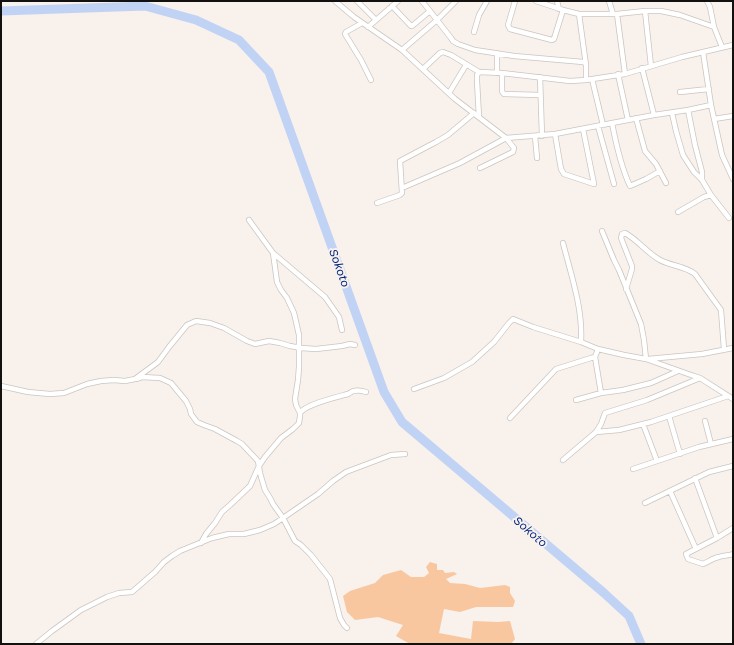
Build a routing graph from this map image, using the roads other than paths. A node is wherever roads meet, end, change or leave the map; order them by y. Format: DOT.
graph roads {
  1 [pos="335,1"];
  2 [pos="357,1"];
  3 [pos="387,1"];
  4 [pos="398,1"];
  5 [pos="422,1"];
  6 [pos="456,1"];
  7 [pos="487,1"];
  8 [pos="515,1"];
  9 [pos="536,1"];
  10 [pos="557,1"];
  11 [pos="609,1"];
  12 [pos="707,1"];
  13 [pos="392,6"];
  14 [pos="561,10"];
  15 [pos="645,10"];
  16 [pos="430,11"];
  17 [pos="579,14"];
  18 [pos="615,14"];
  19 [pos="376,20"];
  20 [pos="437,20"];
  21 [pos="362,23"];
  22 [pos="368,27"];
  23 [pos="714,27"];
  24 [pos="474,32"];
  25 [pos="733,45"];
  26 [pos="722,48"];
  27 [pos="402,50"];
  28 [pos="703,52"];
  29 [pos="497,53"];
  30 [pos="585,63"];
  31 [pos="466,65"];
  32 [pos="651,66"];
  33 [pos="642,68"];
  34 [pos="423,69"];
  35 [pos="479,72"];
  36 [pos="500,73"];
  37 [pos="618,74"];
  38 [pos="625,74"];
  39 [pos="540,77"];
  40 [pos="592,79"];
  41 [pos="371,80"];
  42 [pos="586,80"];
  43 [pos="709,89"];
  44 [pos="680,92"];
  45 [pos="449,93"];
  46 [pos="540,95"];
  47 [pos="712,105"];
  48 [pos="688,110"];
  49 [pos="474,113"];
  50 [pos="672,113"];
  51 [pos="654,115"];
  52 [pos="733,116"];
  53 [pos="479,117"];
  54 [pos="636,118"];
  55 [pos="714,118"];
  56 [pos="628,120"];
  57 [pos="612,123"];
  58 [pos="600,125"];
  59 [pos="583,129"];
  60 [pos="555,134"];
  61 [pos="535,136"];
  62 [pos="542,136"];
  63 [pos="506,138"];
  64 [pos="537,158"];
  65 [pos="480,168"];
  66 [pos="660,171"];
  67 [pos="733,179"];
  68 [pos="702,180"];
  69 [pos="614,184"];
  70 [pos="666,184"];
  71 [pos="402,188"];
  72 [pos="711,194"];
  73 [pos="377,202"];
  74 [pos="678,212"];
  75 [pos="729,218"];
  76 [pos="249,220"];
  77 [pos="602,231"];
  78 [pos="563,243"];
  79 [pos="273,253"];
  80 [pos="626,289"];
  81 [pos="342,330"];
  82 [pos="581,342"];
  83 [pos="355,345"];
  84 [pos="298,348"];
  85 [pos="733,348"];
  86 [pos="724,349"];
  87 [pos="598,350"];
  88 [pos="595,357"];
  89 [pos="646,359"];
  90 [pos="678,371"];
  91 [pos="700,378"];
  92 [pos="135,379"];
  93 [pos="1,386"];
  94 [pos="414,389"];
  95 [pos="366,392"];
  96 [pos="601,393"];
  97 [pos="731,398"];
  98 [pos="576,400"];
  99 [pos="300,413"];
  100 [pos="669,416"];
  101 [pos="510,418"];
  102 [pos="705,421"];
  103 [pos="644,424"];
  104 [pos="596,432"];
  105 [pos="733,439"];
  106 [pos="711,444"];
  107 [pos="405,454"];
  108 [pos="680,454"];
  109 [pos="563,460"];
  110 [pos="657,461"];
  111 [pos="259,466"];
  112 [pos="733,466"];
  113 [pos="633,469"];
  114 [pos="695,478"];
  115 [pos="670,491"];
  116 [pos="645,503"];
  117 [pos="283,518"];
  118 [pos="733,528"];
  119 [pos="717,538"];
  120 [pos="201,543"];
  121 [pos="696,549"];
  122 [pos="733,554"];
  123 [pos="347,628"];
  124 [pos="36,644"];
  1 -- 21 [label="street"];
  2 -- 19 [label="street"];
  3 -- 13 [label="street"];
  4 -- 13 [label="street"];
  5 -- 16 [label="street"];
  6 -- 20 [label="street"];
  7 -- 24 [label="street"];
  8 -- 14 [label="street"];
  9 -- 14 [label="street"];
  10 -- 14 [label="street"];
  11 -- 18 [label="street"];
  12 -- 23 [label="street"];
  13 -- 16 [label="street"];
  13 -- 19 [label="street"];
  14 -- 17 [label="street"];
  15 -- 18 [label="street"];
  15 -- 23 [label="street"];
  15 -- 32 [label="street"];
  16 -- 20 [label="street"];
  17 -- 18 [label="street"];
  17 -- 30 [label="street"];
  18 -- 38 [label="street"];
  19 -- 22 [label="street"];
  20 -- 27 [label="street"];
  20 -- 29 [label="street"];
  21 -- 22 [label="street"];
  21 -- 41 [label="street"];
  22 -- 27 [label="street"];
  23 -- 26 [label="street"];
  25 -- 26 [label="street"];
  26 -- 28 [label="street"];
  27 -- 34 [label="street"];
  28 -- 32 [label="street"];
  28 -- 43 [label="street"];
  29 -- 30 [label="street"];
  29 -- 36 [label="street"];
  30 -- 42 [label="street"];
  31 -- 34 [label="street"];
  31 -- 35 [label="street"];
  31 -- 45 [label="street"];
  32 -- 33 [label="street"];
  33 -- 38 [label="street"];
  33 -- 51 [label="street"];
  34 -- 45 [label="street"];
  35 -- 36 [label="street"];
  35 -- 53 [label="street"];
  36 -- 39 [label="street"];
  36 -- 46 [label="street"];
  37 -- 38 [label="street"];
  37 -- 40 [label="street"];
  37 -- 56 [label="street"];
  39 -- 42 [label="street"];
  39 -- 46 [label="street"];
  40 -- 42 [label="street"];
  40 -- 58 [label="street"];
  43 -- 44 [label="street"];
  43 -- 47 [label="street"];
  45 -- 49 [label="street"];
  46 -- 62 [label="street"];
  47 -- 48 [label="street"];
  47 -- 55 [label="street"];
  48 -- 50 [label="street"];
  48 -- 68 [label="street"];
  49 -- 53 [label="street"];
  49 -- 71 [label="street"];
  50 -- 51 [label="street"];
  50 -- 68 [label="street"];
  51 -- 54 [label="street"];
  52 -- 55 [label="street"];
  53 -- 63 [label="street"];
  54 -- 56 [label="street"];
  54 -- 66 [label="street"];
  55 -- 67 [label="street"];
  56 -- 57 [label="street"];
  57 -- 58 [label="street"];
  57 -- 66 [label="street"];
  58 -- 59 [label="street"];
  58 -- 69 [label="street"];
  59 -- 60 [label="street"];
  59 -- 60 [label="street"];
  60 -- 62 [label="street"];
  61 -- 62 [label="street"];
  61 -- 63 [label="street"];
  61 -- 64 [label="street"];
  63 -- 65 [label="street"];
  63 -- 71 [label="street"];
  66 -- 70 [label="street"];
  68 -- 72 [label="street"];
  71 -- 73 [label="street"];
  72 -- 74 [label="street"];
  72 -- 75 [label="street"];
  76 -- 79 [label="street"];
  77 -- 80 [label="street"];
  78 -- 82 [label="street"];
  79 -- 81 [label="street"];
  79 -- 84 [label="street"];
  80 -- 86 [label="street"];
  80 -- 89 [label="street"];
  82 -- 87 [label="street"];
  82 -- 94 [label="street"];
  83 -- 84 [label="street"];
  84 -- 92 [label="street"];
  84 -- 99 [label="street"];
  85 -- 86 [label="street"];
  86 -- 89 [label="street"];
  87 -- 88 [label="street"];
  87 -- 89 [label="street"];
  88 -- 96 [label="street"];
  88 -- 101 [label="street"];
  89 -- 90 [label="street"];
  90 -- 91 [label="street"];
  90 -- 96 [label="street"];
  91 -- 97 [label="street"];
  91 -- 104 [label="street"];
  92 -- 93 [label="street"];
  92 -- 111 [label="street"];
  95 -- 99 [label="street"];
  96 -- 98 [label="street"];
  97 -- 100 [label="street"];
  99 -- 111 [label="street"];
  100 -- 103 [label="street"];
  100 -- 108 [label="street"];
  102 -- 106 [label="street"];
  103 -- 104 [label="street"];
  103 -- 110 [label="street"];
  104 -- 109 [label="street"];
  105 -- 106 [label="street"];
  106 -- 108 [label="street"];
  107 -- 117 [label="street"];
  108 -- 110 [label="street"];
  110 -- 113 [label="street"];
  111 -- 117 [label="street"];
  111 -- 120 [label="street"];
  112 -- 114 [label="street"];
  114 -- 115 [label="street"];
  114 -- 119 [label="street"];
  115 -- 116 [label="street"];
  115 -- 121 [label="street"];
  117 -- 120 [label="street"];
  117 -- 123 [label="street"];
  118 -- 119 [label="street"];
  119 -- 121 [label="street"];
  120 -- 124 [label="street"];
  121 -- 122 [label="street"];
}
